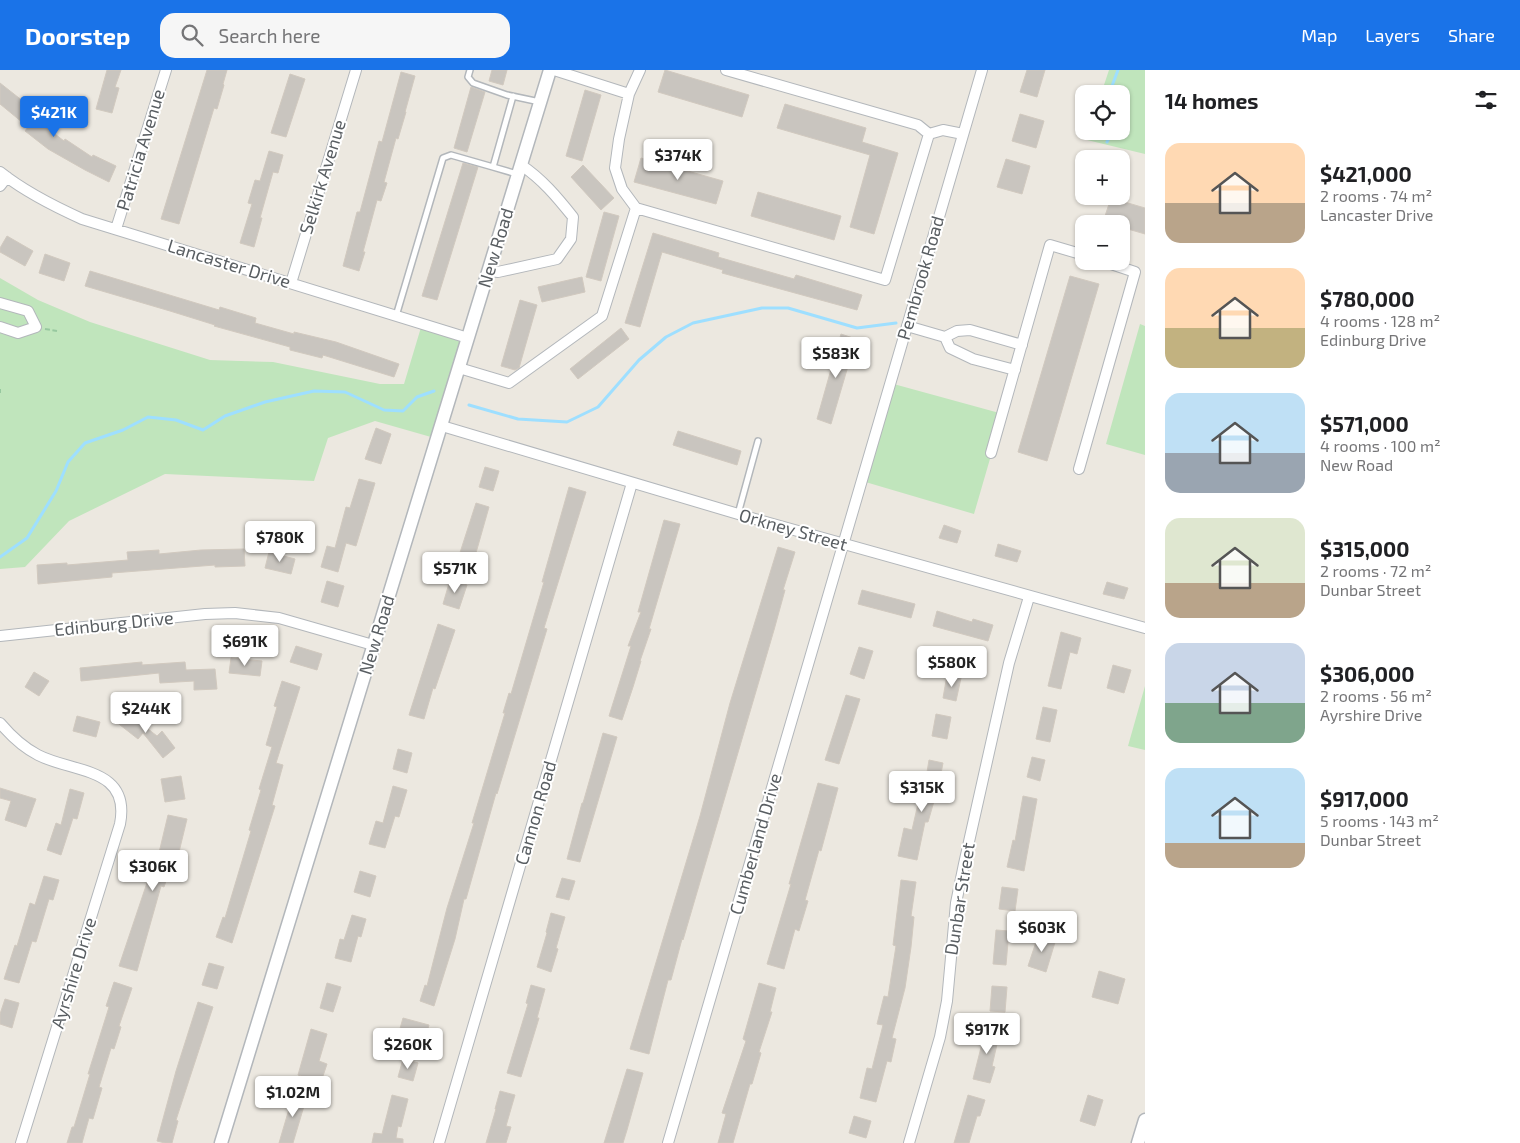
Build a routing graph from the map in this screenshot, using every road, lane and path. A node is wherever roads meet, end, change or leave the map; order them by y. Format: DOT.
graph roads {
  1 [pos="166,70"];
  2 [pos="356,70"];
  3 [pos="470,70"];
  4 [pos="550,70"];
  5 [pos="554,70"];
  6 [pos="640,70"];
  7 [pos="726,70"];
  8 [pos="982,70"];
  9 [pos="629,94"];
  10 [pos="513,96"];
  11 [pos="540,102"];
  12 [pos="929,134"];
  13 [pos="963,134"];
  14 [pos="493,167"];
  15 [pos="520,170"];
  16 [pos="4,174"];
  17 [pos="0,186"];
  18 [pos="636,208"];
  19 [pos="116,230"];
  20 [pos="1075,252"];
  21 [pos="1129,270"];
  22 [pos="488,271"];
  23 [pos="291,283"];
  24 [pos="0,303"];
  25 [pos="396,316"];
  26 [pos="907,326"];
  27 [pos="0,327"];
  28 [pos="945,337"];
  29 [pos="468,338"];
  30 [pos="1022,345"];
  31 [pos="459,368"];
  32 [pos="1015,370"];
  33 [pos="442,426"];
  34 [pos="758,440"];
  35 [pos="992,453"];
  36 [pos="1080,470"];
  37 [pos="632,484"];
  38 [pos="738,514"];
  39 [pos="843,544"];
  40 [pos="1029,596"];
  41 [pos="1145,628"];
  42 [pos="0,636"];
  43 [pos="373,645"];
  44 [pos="0,723"];
  45 [pos="1145,1120"];
  46 [pos="21,1143"];
  47 [pos="221,1143"];
  48 [pos="439,1143"];
  49 [pos="668,1143"];
  50 [pos="909,1143"];
  51 [pos="1138,1143"];
  1 -- 19 [label="street, Patricia Avenue"];
  2 -- 23 [label="street, Selkirk Avenue"];
  3 -- 10 [label="lane"];
  4 -- 11 [label="street, New Road"];
  5 -- 9 [label="street"];
  6 -- 9 [label="street"];
  7 -- 12 [label="street"];
  8 -- 13 [label="street, Pembrook Road"];
  9 -- 18 [label="street"];
  10 -- 11 [label="lane"];
  10 -- 14 [label="lane"];
  11 -- 15 [label="street, New Road"];
  12 -- 13 [label="street"];
  12 -- 18 [label="street"];
  13 -- 26 [label="street, Pembrook Road"];
  14 -- 15 [label="lane"];
  14 -- 25 [label="lane"];
  15 -- 22 [label="street, New Road"];
  15 -- 22 [label="street"];
  16 -- 17 [label="street"];
  16 -- 19 [label="street, Lancaster Drive"];
  18 -- 31 [label="street"];
  19 -- 23 [label="street, Lancaster Drive"];
  20 -- 30 [label="street"];
  21 -- 36 [label="street"];
  22 -- 29 [label="street, New Road"];
  23 -- 25 [label="street, Lancaster Drive"];
  24 -- 27 [label="street"];
  25 -- 29 [label="street, Lancaster Drive"];
  26 -- 28 [label="street"];
  26 -- 39 [label="street, Pembrook Road"];
  28 -- 30 [label="street"];
  28 -- 32 [label="street"];
  29 -- 31 [label="street, New Road"];
  30 -- 32 [label="street"];
  31 -- 33 [label="street, New Road"];
  32 -- 35 [label="street"];
  33 -- 37 [label="street, Orkney Street"];
  33 -- 43 [label="street, New Road"];
  34 -- 38 [label="lane"];
  37 -- 38 [label="street, Orkney Street"];
  37 -- 48 [label="street, Cannon Road"];
  38 -- 39 [label="street, Orkney Street"];
  39 -- 40 [label="street, Orkney Street"];
  39 -- 49 [label="street, Cumberland Drive"];
  40 -- 41 [label="street, Orkney Street"];
  40 -- 50 [label="street, Dunbar Street"];
  42 -- 43 [label="street, Edinburg Drive"];
  43 -- 47 [label="street, New Road"];
  44 -- 46 [label="street, Ayrshire Drive"];
  45 -- 51 [label="street"];
}
